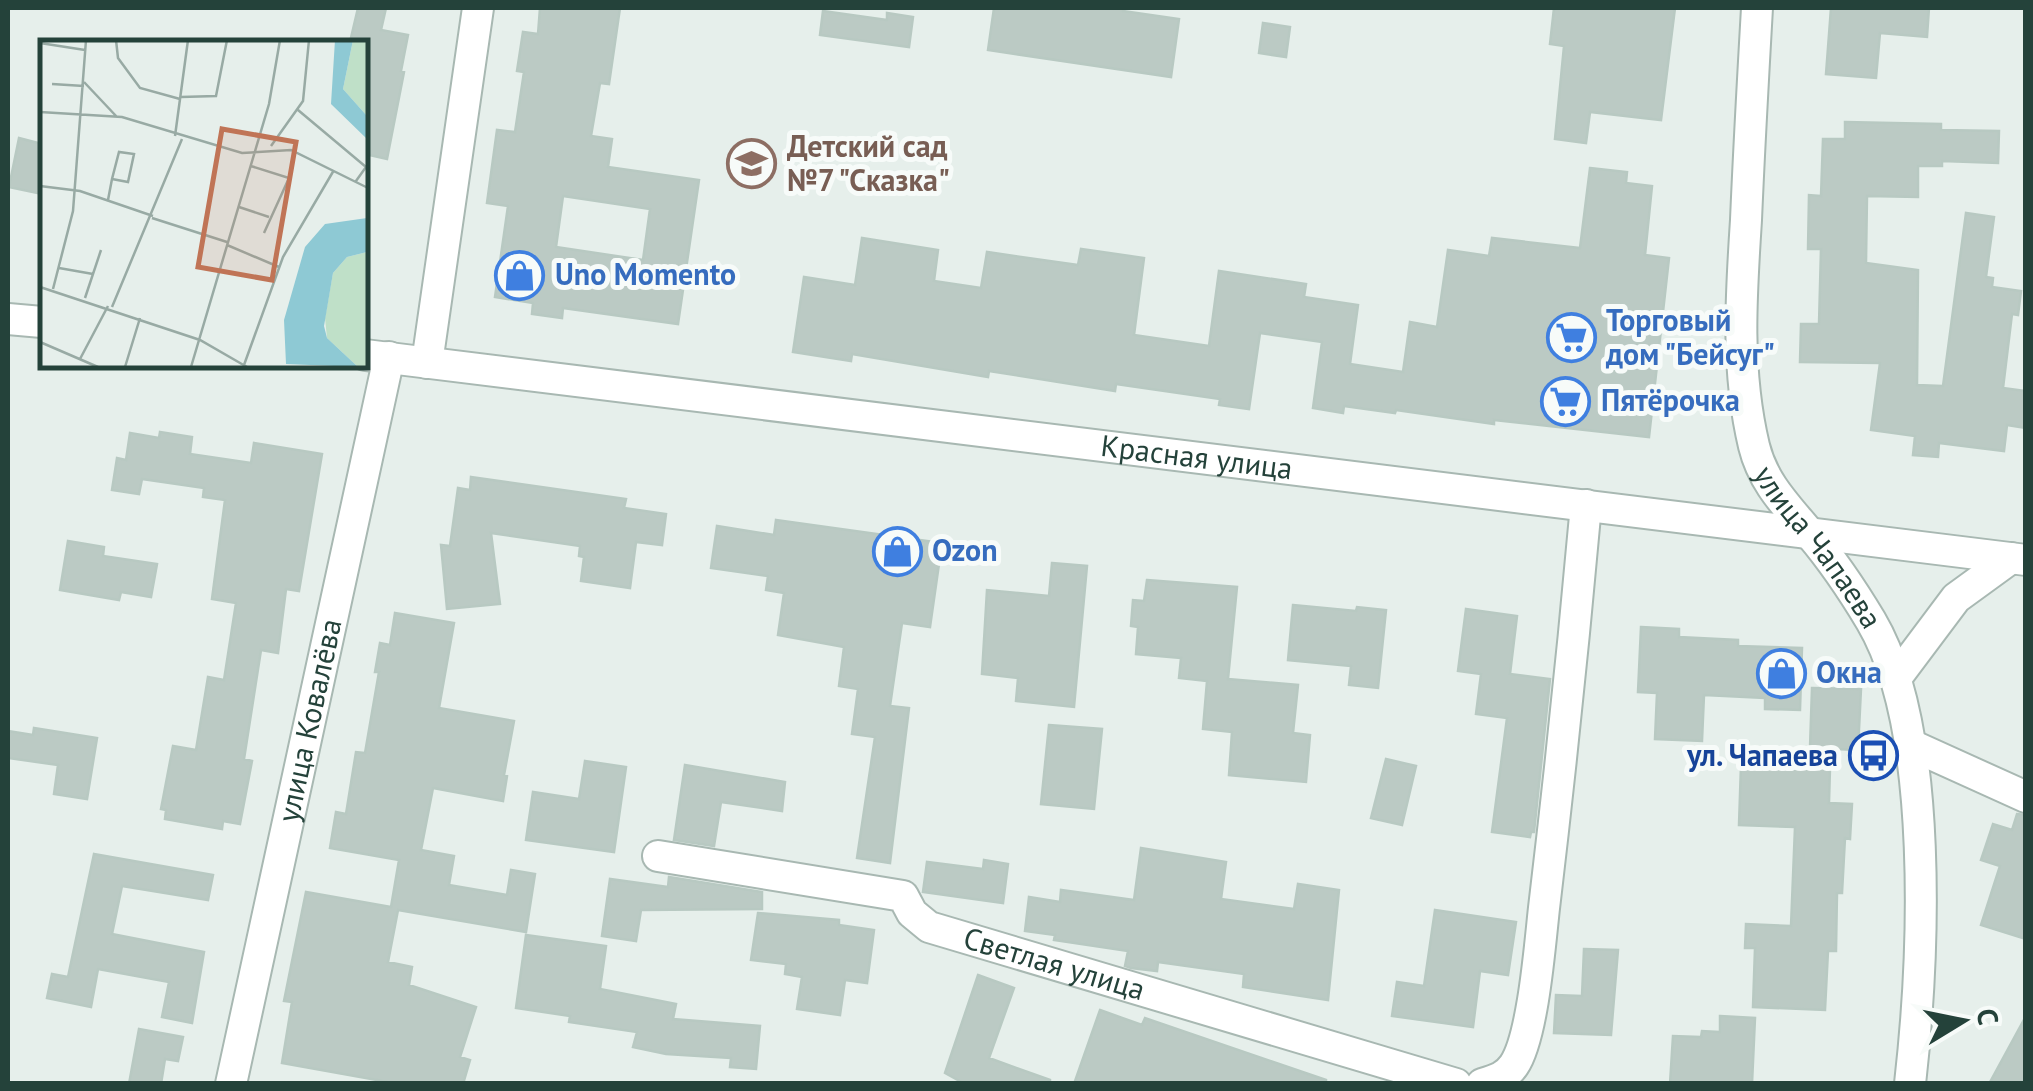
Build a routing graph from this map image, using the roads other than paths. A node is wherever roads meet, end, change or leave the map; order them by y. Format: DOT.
graph roads {
  1 [pos="478,8"];
  2 [pos="1757,8"];
  3 [pos="8,319"];
  4 [pos="40,322"];
  5 [pos="377,356"];
  6 [pos="427,363"];
  7 [pos="1586,505"];
  8 [pos="1809,532"];
  9 [pos="2018,559"];
  10 [pos="1896,678"];
  11 [pos="1910,745"];
  12 [pos="2026,797"];
  13 [pos="658,856"];
  14 [pos="231,1084"];
  15 [pos="1456,1084"];
  16 [pos="1482,1084"];
  17 [pos="1910,1084"];
  1 -- 6 [label="street"];
  2 -- 8 [label="street, улица Чапаева"];
  3 -- 4 [label="street"];
  5 -- 6 [label="street, Красная улица"];
  5 -- 14 [label="street, улица Ковалёва"];
  6 -- 7 [label="street, Красная улица"];
  7 -- 8 [label="street, Красная улица"];
  7 -- 16 [label="street"];
  8 -- 9 [label="street, Красная улица"];
  8 -- 10 [label="street, улица Чапаева"];
  9 -- 10 [label="street"];
  10 -- 11 [label="street, улица Чапаева"];
  11 -- 12 [label="street"];
  11 -- 17 [label="street, улица Чапаева"];
  13 -- 15 [label="street, Светлая улица"];
}
